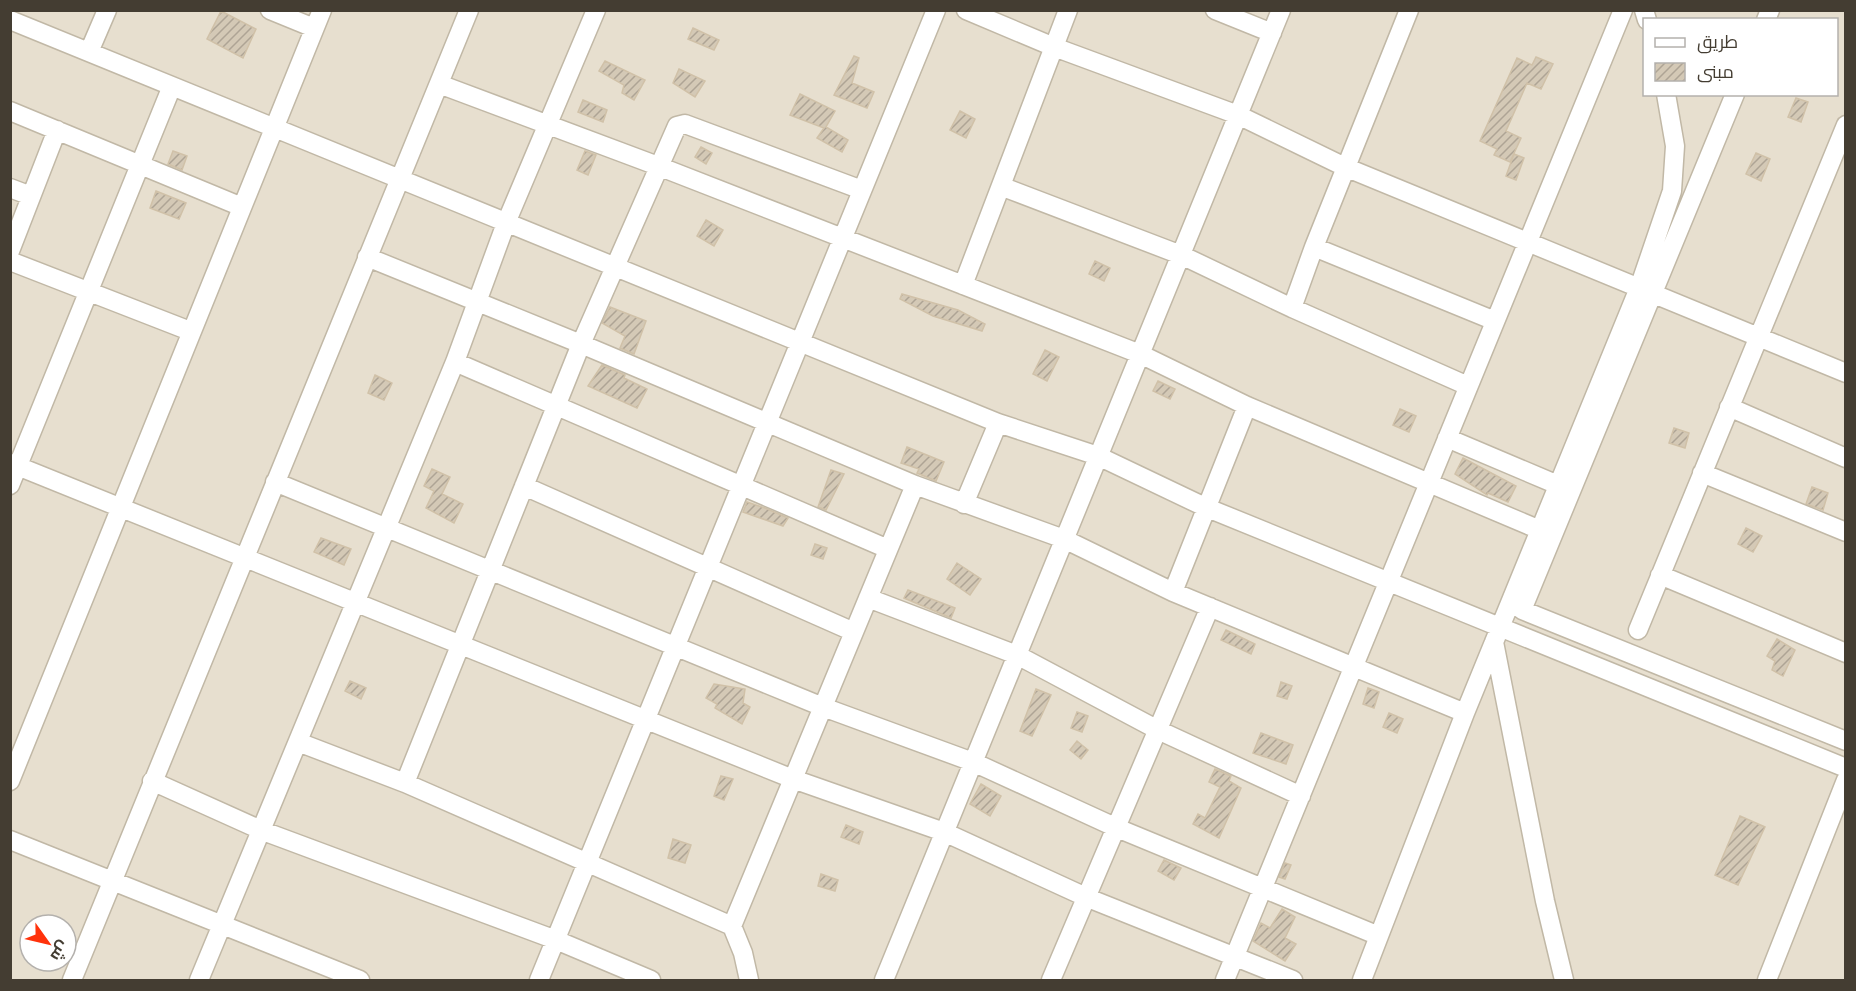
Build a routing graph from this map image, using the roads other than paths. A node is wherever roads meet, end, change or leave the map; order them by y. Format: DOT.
graph roads {
  1 [pos="107,10"];
  2 [pos="270,10"];
  3 [pos="322,10"];
  4 [pos="469,10"];
  5 [pos="596,10"];
  6 [pos="936,10"];
  7 [pos="966,10"];
  8 [pos="1068,10"];
  9 [pos="1215,10"];
  10 [pos="1281,10"];
  11 [pos="1409,10"];
  12 [pos="1623,10"];
  13 [pos="10,20"];
  14 [pos="314,28"];
  15 [pos="1272,33"];
  16 [pos="1054,47"];
  17 [pos="89,52"];
  18 [pos="439,84"];
  19 [pos="172,86"];
  20 [pos="1666,96"];
  21 [pos="1734,96"];
  22 [pos="10,111"];
  23 [pos="1238,115"];
  24 [pos="547,124"];
  25 [pos="1845,125"];
  26 [pos="273,127"];
  27 [pos="57,130"];
  28 [pos="1841,146"];
  29 [pos="140,165"];
  30 [pos="658,166"];
  31 [pos="1345,167"];
  32 [pos="399,179"];
  33 [pos="10,188"];
  34 [pos="1003,188"];
  35 [pos="862,190"];
  36 [pos="31,196"];
  37 [pos="242,207"];
  38 [pos="506,222"];
  39 [pos="843,238"];
  40 [pos="12,240"];
  41 [pos="1527,242"];
  42 [pos="1314,248"];
  43 [pos="1181,255"];
  44 [pos="367,257"];
  45 [pos="10,261"];
  46 [pos="614,266"];
  47 [pos="963,285"];
  48 [pos="1646,291"];
  49 [pos="90,292"];
  50 [pos="476,303"];
  51 [pos="1292,308"];
  52 [pos="1495,321"];
  53 [pos="190,331"];
  54 [pos="1758,337"];
  55 [pos="801,343"];
  56 [pos="581,344"];
  57 [pos="1140,354"];
  58 [pos="455,362"];
  59 [pos="1845,373"];
  60 [pos="1468,386"];
  61 [pos="557,404"];
  62 [pos="1246,406"];
  63 [pos="1729,407"];
  64 [pos="998,423"];
  65 [pos="767,424"];
  66 [pos="1447,438"];
  67 [pos="1098,456"];
  68 [pos="1845,458"];
  69 [pos="14,464"];
  70 [pos="1702,473"];
  71 [pos="275,482"];
  72 [pos="1430,482"];
  73 [pos="10,485"];
  74 [pos="915,485"];
  75 [pos="1558,485"];
  76 [pos="524,486"];
  77 [pos="741,487"];
  78 [pos="964,504"];
  79 [pos="1205,507"];
  80 [pos="122,508"];
  81 [pos="386,528"];
  82 [pos="1540,530"];
  83 [pos="1845,532"];
  84 [pos="1064,539"];
  85 [pos="888,549"];
  86 [pos="244,557"];
  87 [pos="708,568"];
  88 [pos="489,570"];
  89 [pos="1660,575"];
  90 [pos="1388,582"];
  91 [pos="1173,592"];
  92 [pos="868,598"];
  93 [pos="356,602"];
  94 [pos="1210,607"];
  95 [pos="1638,630"];
  96 [pos="854,632"];
  97 [pos="1497,635"];
  98 [pos="459,644"];
  99 [pos="676,647"];
  100 [pos="1845,653"];
  101 [pos="1017,655"];
  102 [pos="1353,667"];
  103 [pos="823,707"];
  104 [pos="1465,713"];
  105 [pos="646,719"];
  106 [pos="1158,730"];
  107 [pos="1845,741"];
  108 [pos="298,742"];
  109 [pos="973,762"];
  110 [pos="1845,768"];
  111 [pos="793,779"];
  112 [pos="1845,780"];
  113 [pos="10,781"];
  114 [pos="152,781"];
  115 [pos="405,783"];
  116 [pos="1300,796"];
  117 [pos="1117,828"];
  118 [pos="263,831"];
  119 [pos="945,832"];
  120 [pos="10,840"];
  121 [pos="588,862"];
  122 [pos="113,882"];
  123 [pos="1263,888"];
  124 [pos="1088,898"];
  125 [pos="222,924"];
  126 [pos="732,926"];
  127 [pos="1379,936"];
  128 [pos="556,940"];
  129 [pos="1235,957"];
  130 [pos="72,981"];
  131 [pos="199,981"];
  132 [pos="360,981"];
  133 [pos="539,981"];
  134 [pos="651,981"];
  135 [pos="749,981"];
  136 [pos="884,981"];
  137 [pos="1051,981"];
  138 [pos="1225,981"];
  139 [pos="1293,981"];
  140 [pos="1362,981"];
  141 [pos="1564,981"];
  142 [pos="1767,981"];
  1 -- 17 [label="street"];
  2 -- 14 [label="street"];
  3 -- 14 [label="street"];
  4 -- 18 [label="street"];
  5 -- 24 [label="street"];
  6 -- 35 [label="street"];
  7 -- 16 [label="street"];
  8 -- 16 [label="street"];
  9 -- 15 [label="street"];
  10 -- 15 [label="street"];
  11 -- 31 [label="street"];
  12 -- 41 [label="street"];
  13 -- 17 [label="street"];
  14 -- 26 [label="street"];
  15 -- 23 [label="street"];
  16 -- 23 [label="street"];
  16 -- 34 [label="street"];
  17 -- 19 [label="street"];
  18 -- 24 [label="street"];
  18 -- 32 [label="street"];
  19 -- 26 [label="street"];
  19 -- 29 [label="street"];
  20 -- 48 [label="street"];
  21 -- 48 [label="street"];
  22 -- 27 [label="street"];
  23 -- 31 [label="street"];
  23 -- 43 [label="street"];
  24 -- 30 [label="street"];
  24 -- 38 [label="street"];
  25 -- 28 [label="street"];
  26 -- 32 [label="street"];
  26 -- 37 [label="street"];
  27 -- 29 [label="street"];
  27 -- 36 [label="street"];
  28 -- 54 [label="street"];
  29 -- 37 [label="street"];
  29 -- 49 [label="street"];
  30 -- 35 [label="street"];
  30 -- 39 [label="street"];
  30 -- 46 [label="street"];
  31 -- 41 [label="street"];
  31 -- 42 [label="street"];
  32 -- 38 [label="street"];
  32 -- 44 [label="street"];
  33 -- 36 [label="street"];
  34 -- 43 [label="street"];
  34 -- 47 [label="street"];
  35 -- 39 [label="street"];
  36 -- 40 [label="street"];
  37 -- 53 [label="street"];
  38 -- 46 [label="street"];
  38 -- 50 [label="street"];
  39 -- 47 [label="street"];
  39 -- 55 [label="street"];
  41 -- 48 [label="street"];
  41 -- 52 [label="street"];
  42 -- 51 [label="street"];
  42 -- 52 [label="street"];
  43 -- 51 [label="street"];
  43 -- 57 [label="street"];
  44 -- 50 [label="street"];
  44 -- 71 [label="street"];
  45 -- 49 [label="street"];
  46 -- 55 [label="street"];
  46 -- 56 [label="street"];
  47 -- 57 [label="street"];
  48 -- 54 [label="street"];
  48 -- 75 [label="street"];
  48 -- 107 [label="street"];
  49 -- 53 [label="street"];
  49 -- 69 [label="street"];
  50 -- 56 [label="street"];
  50 -- 58 [label="street"];
  51 -- 60 [label="street"];
  52 -- 60 [label="street"];
  53 -- 80 [label="street"];
  54 -- 59 [label="street"];
  54 -- 63 [label="street"];
  55 -- 64 [label="street"];
  55 -- 65 [label="street"];
  56 -- 61 [label="street"];
  56 -- 65 [label="street"];
  57 -- 62 [label="street"];
  57 -- 67 [label="street"];
  58 -- 61 [label="street"];
  58 -- 81 [label="street"];
  60 -- 66 [label="street"];
  61 -- 76 [label="street"];
  61 -- 77 [label="street"];
  62 -- 72 [label="street"];
  62 -- 79 [label="street"];
  63 -- 68 [label="street"];
  63 -- 70 [label="street"];
  64 -- 67 [label="street"];
  64 -- 78 [label="street"];
  65 -- 74 [label="street"];
  65 -- 77 [label="street"];
  66 -- 72 [label="street"];
  66 -- 75 [label="street"];
  67 -- 79 [label="street"];
  67 -- 84 [label="street"];
  69 -- 73 [label="street"];
  69 -- 80 [label="street"];
  70 -- 83 [label="street"];
  70 -- 89 [label="street"];
  71 -- 81 [label="street"];
  71 -- 86 [label="street"];
  72 -- 82 [label="street"];
  72 -- 90 [label="street"];
  74 -- 78 [label="street"];
  74 -- 85 [label="street"];
  75 -- 82 [label="street"];
  76 -- 87 [label="street"];
  76 -- 88 [label="street"];
  77 -- 85 [label="street"];
  77 -- 87 [label="street"];
  78 -- 84 [label="street"];
  79 -- 90 [label="street"];
  79 -- 91 [label="street"];
  80 -- 86 [label="street"];
  80 -- 113 [label="street"];
  81 -- 88 [label="street"];
  81 -- 93 [label="street"];
  82 -- 97 [label="street"];
  84 -- 91 [label="street"];
  84 -- 101 [label="street"];
  85 -- 92 [label="street"];
  86 -- 93 [label="street"];
  86 -- 114 [label="street"];
  87 -- 96 [label="street"];
  87 -- 99 [label="street"];
  88 -- 98 [label="street"];
  88 -- 99 [label="street"];
  89 -- 95 [label="street"];
  89 -- 100 [label="street"];
  90 -- 97 [label="street"];
  90 -- 102 [label="street"];
  91 -- 94 [label="street"];
  92 -- 96 [label="street"];
  92 -- 101 [label="street"];
  93 -- 98 [label="street"];
  93 -- 108 [label="street"];
  94 -- 102 [label="street"];
  94 -- 106 [label="street"];
  96 -- 103 [label="street"];
  97 -- 104 [label="street"];
  97 -- 110 [label="street"];
  97 -- 141 [label="street"];
  98 -- 105 [label="street"];
  98 -- 115 [label="street"];
  99 -- 103 [label="street"];
  99 -- 105 [label="street"];
  101 -- 106 [label="street"];
  101 -- 109 [label="street"];
  102 -- 104 [label="street"];
  102 -- 116 [label="street"];
  103 -- 109 [label="street"];
  103 -- 111 [label="street"];
  104 -- 127 [label="street"];
  105 -- 111 [label="street"];
  105 -- 121 [label="street"];
  106 -- 116 [label="street"];
  106 -- 117 [label="street"];
  108 -- 115 [label="street"];
  108 -- 118 [label="street"];
  109 -- 117 [label="street"];
  109 -- 119 [label="street"];
  111 -- 119 [label="street"];
  111 -- 126 [label="street"];
  112 -- 142 [label="street"];
  114 -- 118 [label="street"];
  114 -- 122 [label="street"];
  115 -- 121 [label="street"];
  116 -- 123 [label="street"];
  117 -- 123 [label="street"];
  117 -- 124 [label="street"];
  118 -- 125 [label="street"];
  118 -- 128 [label="street"];
  119 -- 124 [label="street"];
  119 -- 136 [label="street"];
  120 -- 122 [label="street"];
  121 -- 126 [label="street"];
  121 -- 128 [label="street"];
  122 -- 125 [label="street"];
  122 -- 130 [label="street"];
  123 -- 127 [label="street"];
  123 -- 129 [label="street"];
  124 -- 129 [label="street"];
  124 -- 137 [label="street"];
  125 -- 131 [label="street"];
  125 -- 132 [label="street"];
  126 -- 135 [label="street"];
  127 -- 140 [label="street"];
  128 -- 133 [label="street"];
  128 -- 134 [label="street"];
  129 -- 138 [label="street"];
  129 -- 139 [label="street"];
}
